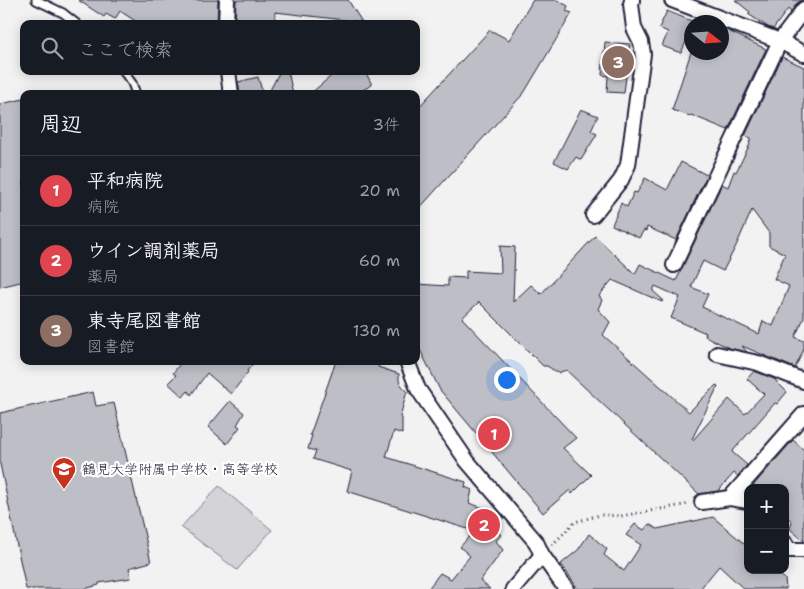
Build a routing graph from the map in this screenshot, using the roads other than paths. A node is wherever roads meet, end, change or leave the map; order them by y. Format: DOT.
graph roads {
  1 [pos="36,0"];
  2 [pos="227,0"];
  3 [pos="632,0"];
  4 [pos="675,1"];
  5 [pos="804,9"];
  6 [pos="72,20"];
  7 [pos="226,20"];
  8 [pos="780,41"];
  9 [pos="804,54"];
  10 [pos="126,75"];
  11 [pos="229,75"];
  12 [pos="134,90"];
  13 [pos="230,90"];
  14 [pos="593,215"];
  15 [pos="674,264"];
  16 [pos="717,354"];
  17 [pos="409,365"];
  18 [pos="804,380"];
  19 [pos="804,414"];
  20 [pos="730,498"];
  21 [pos="744,501"];
  22 [pos="702,502"];
  23 [pos="789,550"];
  24 [pos="804,550"];
  25 [pos="542,555"];
  26 [pos="513,589"];
  27 [pos="566,589"];
  1 -- 6 [label="lane"];
  2 -- 7 [label="street"];
  3 -- 14 [label="street"];
  4 -- 8 [label="street"];
  5 -- 8 [label="street"];
  8 -- 9 [label="street"];
  8 -- 15 [label="street"];
  10 -- 12 [label="lane"];
  11 -- 13 [label="street"];
  16 -- 18 [label="street"];
  17 -- 25 [label="street"];
  19 -- 20 [label="street"];
  20 -- 21 [label="street"];
  20 -- 22 [label="street"];
  23 -- 24 [label="street"];
  25 -- 26 [label="street"];
  25 -- 27 [label="street"];
}
